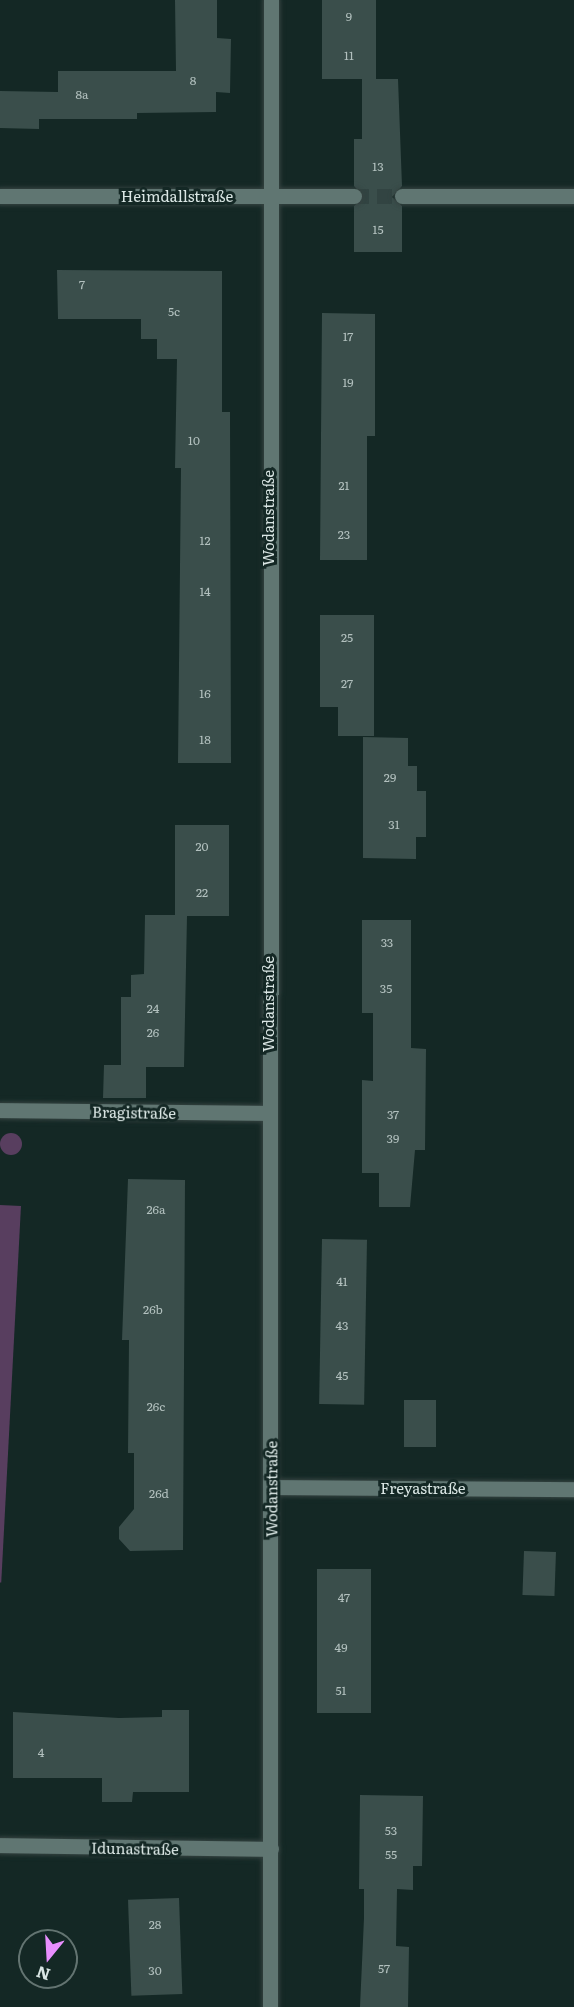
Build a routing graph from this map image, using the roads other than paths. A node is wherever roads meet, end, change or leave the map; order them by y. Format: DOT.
graph roads {
  1 [pos="271,0"];
  2 [pos="0,196"];
  3 [pos="268,196"];
  4 [pos="354,196"];
  5 [pos="402,196"];
  6 [pos="574,196"];
  7 [pos="0,1110"];
  8 [pos="268,1113"];
  9 [pos="272,1487"];
  10 [pos="574,1489"];
  11 [pos="0,1845"];
  12 [pos="271,1849"];
  13 [pos="270,2007"];
  1 -- 3 [label="street, Wodanstraße"];
  2 -- 3 [label="street, Heimdallstraße"];
  3 -- 4 [label="street, Heimdallstraße"];
  3 -- 8 [label="street, Wodanstraße"];
  5 -- 6 [label="street"];
  7 -- 8 [label="street, Bragistraße"];
  8 -- 9 [label="street, Wodanstraße"];
  9 -- 10 [label="street, Freyastraße"];
  9 -- 12 [label="street, Wodanstraße"];
  11 -- 12 [label="street, Idunastraße"];
  12 -- 13 [label="street, Wodanstraße"];
}
